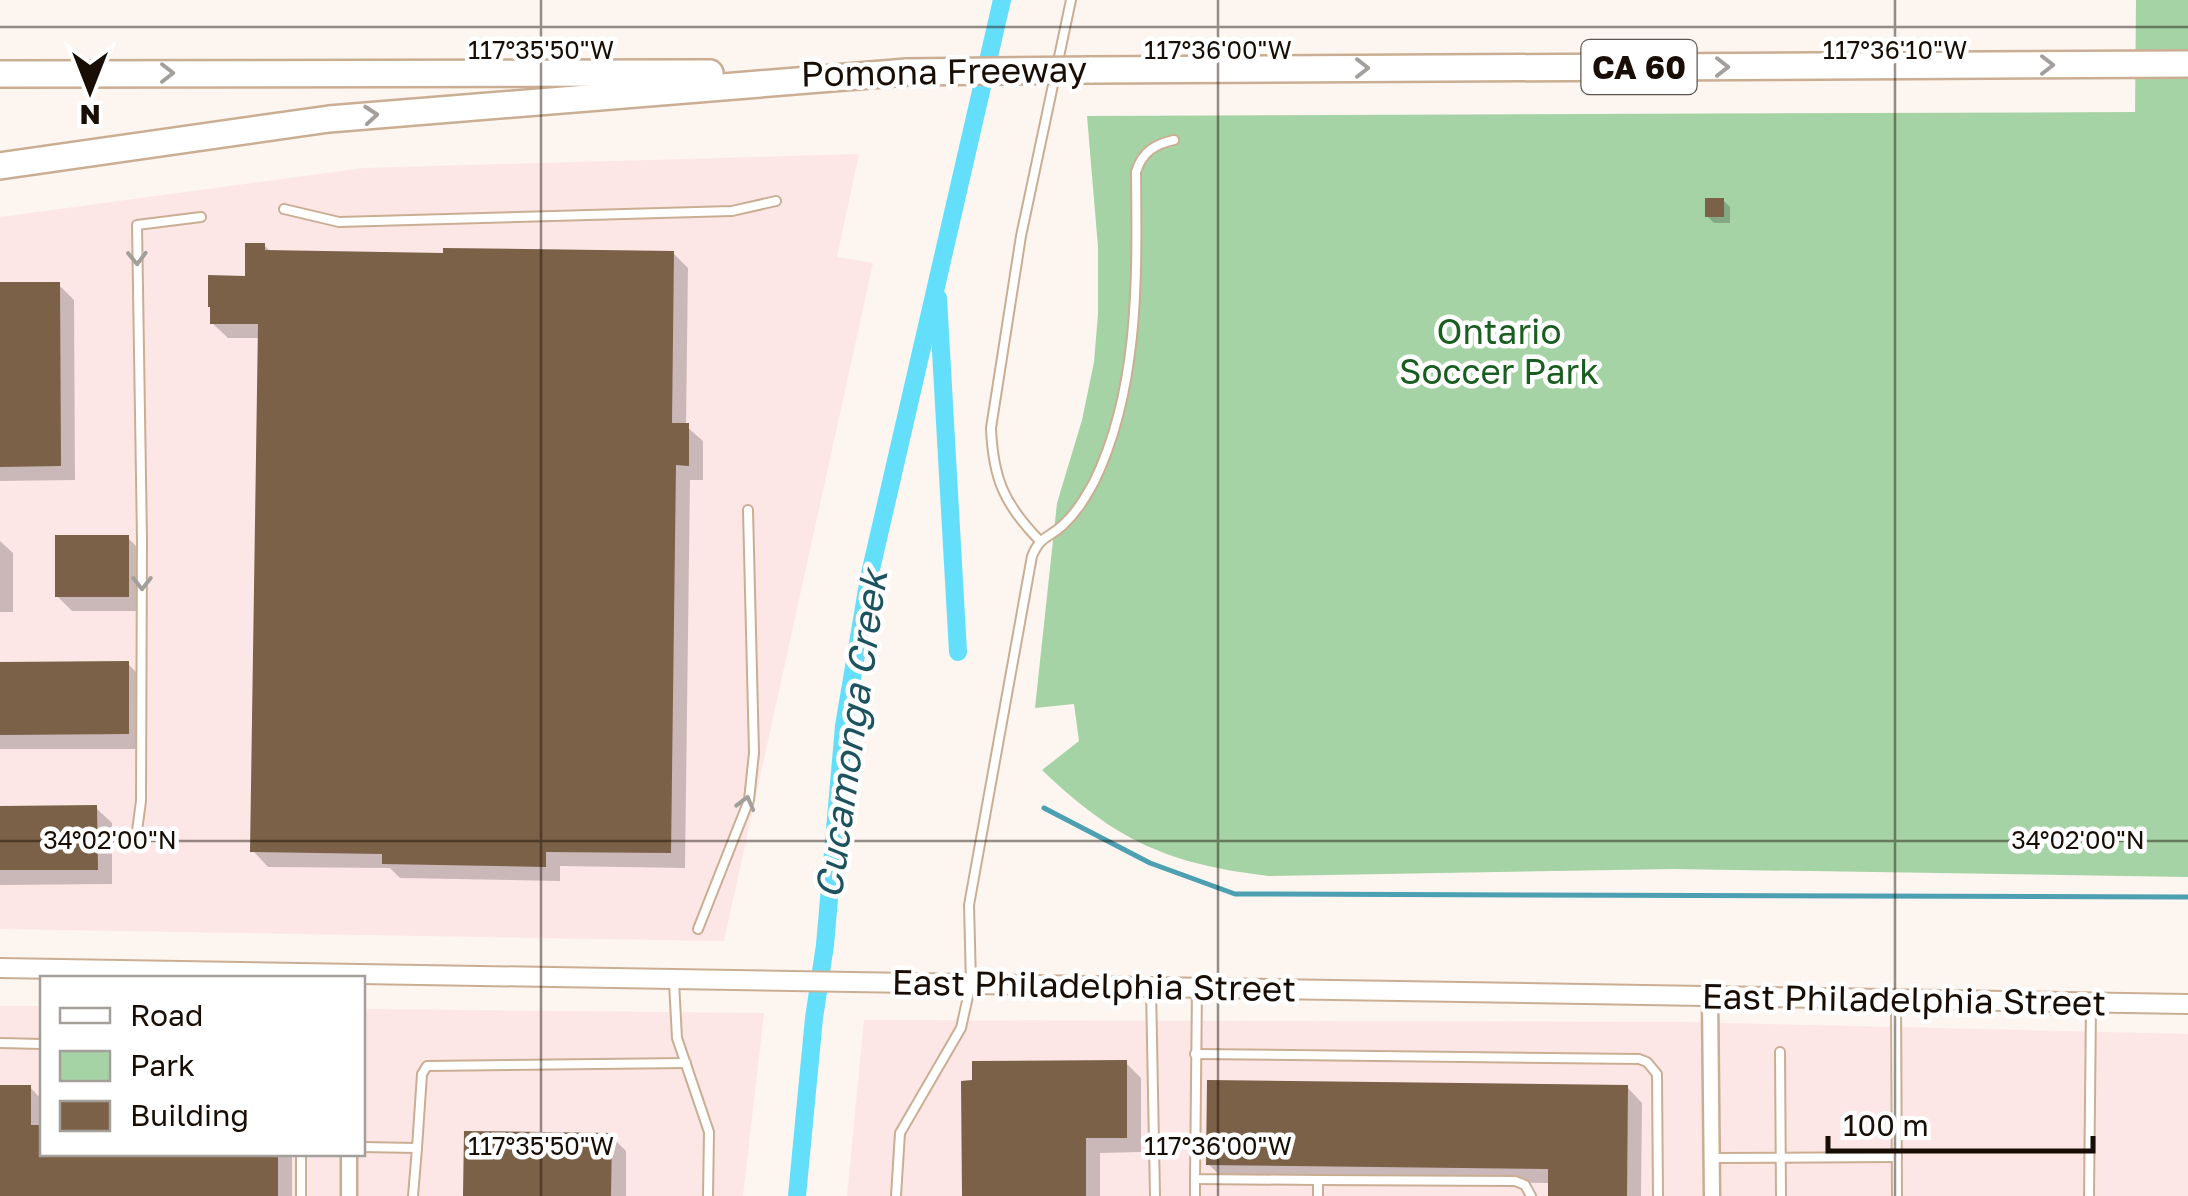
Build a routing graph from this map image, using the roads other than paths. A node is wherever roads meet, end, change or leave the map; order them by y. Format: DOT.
graph roads {
  1 [pos="1071,0"];
  2 [pos="2188,64"];
  3 [pos="906,72"];
  4 [pos="0,74"];
  5 [pos="1174,140"];
  6 [pos="0,166"];
  7 [pos="776,201"];
  8 [pos="284,209"];
  9 [pos="201,216"];
  10 [pos="748,510"];
  11 [pos="1039,540"];
  12 [pos="137,831"];
  13 [pos="698,929"];
  14 [pos="0,968"];
  15 [pos="250,974"];
  16 [pos="349,975"];
  17 [pos="674,977"];
  18 [pos="971,983"];
  19 [pos="1151,987"];
  20 [pos="1197,988"];
  21 [pos="1710,996"];
  22 [pos="1896,1000"];
  23 [pos="2091,1002"];
  24 [pos="2188,1004"];
  25 [pos="0,1044"];
  26 [pos="40,1044"];
  27 [pos="1780,1052"];
  28 [pos="1195,1054"];
  29 [pos="686,1063"];
  30 [pos="365,1147"];
  31 [pos="417,1148"];
  32 [pos="301,1156"];
  33 [pos="349,1156"];
  34 [pos="1897,1157"];
  35 [pos="1711,1158"];
  36 [pos="1780,1158"];
  37 [pos="1195,1179"];
  38 [pos="1318,1180"];
  39 [pos="300,1196"];
  40 [pos="349,1196"];
  41 [pos="413,1196"];
  42 [pos="708,1196"];
  43 [pos="896,1196"];
  44 [pos="1155,1196"];
  45 [pos="1194,1196"];
  46 [pos="1318,1196"];
  47 [pos="1531,1196"];
  48 [pos="1658,1196"];
  49 [pos="1712,1196"];
  50 [pos="1781,1196"];
  51 [pos="1897,1196"];
  52 [pos="2089,1196"];
  1 -- 11 [label="lane"];
  3 -- 2 [label="highway, Pomona Freeway / CA 60, one-way, bridge"];
  4 -- 3 [label="highway, Pomona Freeway / CA 60, one-way"];
  6 -- 3 [label="highway, one-way"];
  5 -- 11 [label="lane"];
  7 -- 8 [label="lane"];
  9 -- 12 [label="lane, one-way"];
  13 -- 10 [label="lane, one-way"];
  11 -- 18 [label="lane"];
  14 -- 15 [label="street, East Philadelphia Street"];
  15 -- 16 [label="street, East Philadelphia Street"];
  16 -- 17 [label="street, East Philadelphia Street"];
  17 -- 18 [label="street, East Philadelphia Street"];
  17 -- 29 [label="lane"];
  18 -- 19 [label="street, East Philadelphia Street"];
  18 -- 43 [label="lane"];
  19 -- 20 [label="street, East Philadelphia Street"];
  19 -- 44 [label="lane"];
  20 -- 21 [label="street, East Philadelphia Street"];
  20 -- 28 [label="lane"];
  21 -- 22 [label="street, East Philadelphia Street"];
  21 -- 35 [label="street"];
  22 -- 23 [label="street, East Philadelphia Street"];
  22 -- 34 [label="lane"];
  23 -- 24 [label="street, East Philadelphia Street"];
  23 -- 52 [label="lane"];
  25 -- 26 [label="lane"];
  27 -- 36 [label="lane"];
  28 -- 37 [label="lane"];
  28 -- 48 [label="lane"];
  29 -- 31 [label="lane"];
  29 -- 42 [label="lane"];
  30 -- 31 [label="lane"];
  31 -- 41 [label="lane"];
  32 -- 39 [label="lane"];
  33 -- 40 [label="street"];
  34 -- 36 [label="lane"];
  34 -- 51 [label="lane"];
  35 -- 36 [label="lane"];
  35 -- 49 [label="street"];
  36 -- 50 [label="lane"];
  37 -- 38 [label="lane"];
  37 -- 45 [label="lane"];
  38 -- 46 [label="lane"];
  38 -- 47 [label="lane"];
}
